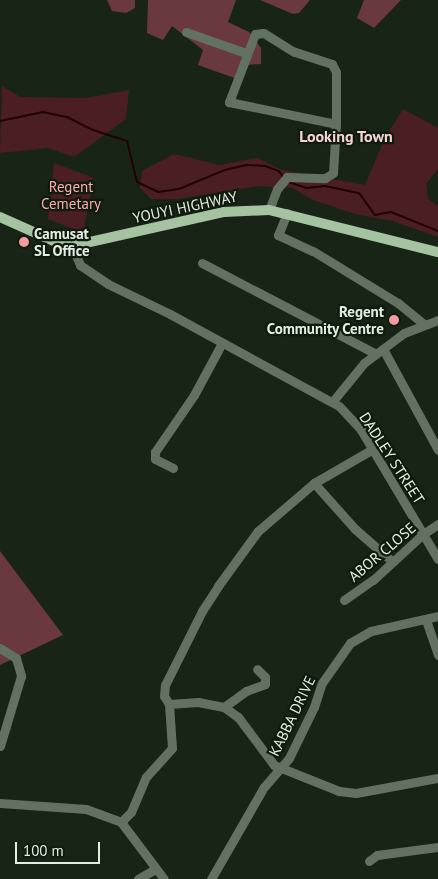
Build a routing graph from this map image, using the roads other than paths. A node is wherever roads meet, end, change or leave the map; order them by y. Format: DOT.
graph roads {
  1 [pos="186,32"];
  2 [pos="246,53"];
  3 [pos="336,124"];
  4 [pos="269,210"];
  5 [pos="287,213"];
  6 [pos="0,218"];
  7 [pos="72,246"];
  8 [pos="438,252"];
  9 [pos="202,263"];
  10 [pos="438,320"];
  11 [pos="423,323"];
  12 [pos="222,343"];
  13 [pos="380,351"];
  14 [pos="333,401"];
  15 [pos="373,449"];
  16 [pos="438,450"];
  17 [pos="173,468"];
  18 [pos="314,483"];
  19 [pos="438,524"];
  20 [pos="423,534"];
  21 [pos="438,559"];
  22 [pos="394,562"];
  23 [pos="344,600"];
  24 [pos="438,616"];
  25 [pos="426,620"];
  26 [pos="0,648"];
  27 [pos="438,655"];
  28 [pos="256,669"];
  29 [pos="168,704"];
  30 [pos="224,707"];
  31 [pos="0,746"];
  32 [pos="282,769"];
  33 [pos="438,778"];
  34 [pos="0,804"];
  35 [pos="122,822"];
  36 [pos="438,847"];
  37 [pos="369,861"];
  38 [pos="155,869"];
  39 [pos="138,879"];
  40 [pos="164,879"];
  41 [pos="211,879"];
  1 -- 2 [label="street"];
  2 -- 3 [label="street"];
  2 -- 3 [label="street"];
  3 -- 4 [label="street"];
  4 -- 5 [label="main road, YOUYI HIGHWAY"];
  4 -- 7 [label="main road, YOUYI HIGHWAY"];
  5 -- 8 [label="main road, YOUYI HIGHWAY"];
  5 -- 11 [label="street"];
  6 -- 7 [label="main road, YOUYI HIGHWAY"];
  7 -- 12 [label="street, DADLEY STREET"];
  9 -- 13 [label="street"];
  10 -- 11 [label="street"];
  11 -- 13 [label="street"];
  12 -- 14 [label="street, DADLEY STREET"];
  12 -- 17 [label="street"];
  13 -- 14 [label="street"];
  13 -- 16 [label="street"];
  14 -- 15 [label="street, DADLEY STREET"];
  15 -- 18 [label="street"];
  15 -- 20 [label="street, DADLEY STREET"];
  18 -- 22 [label="street"];
  18 -- 29 [label="street"];
  19 -- 20 [label="street, ABOR CLOSE"];
  20 -- 21 [label="street, DADLEY STREET"];
  20 -- 22 [label="street, ABOR CLOSE"];
  22 -- 23 [label="street, ABOR CLOSE"];
  24 -- 25 [label="street, KABBA DRIVE"];
  25 -- 27 [label="street"];
  25 -- 32 [label="street, KABBA DRIVE"];
  26 -- 31 [label="street"];
  28 -- 30 [label="street"];
  29 -- 30 [label="street"];
  29 -- 35 [label="street"];
  30 -- 32 [label="street"];
  32 -- 33 [label="street"];
  32 -- 41 [label="street, KABBA DRIVE"];
  34 -- 35 [label="street"];
  35 -- 38 [label="street"];
  36 -- 37 [label="street"];
  38 -- 39 [label="street"];
  38 -- 40 [label="street"];
}
